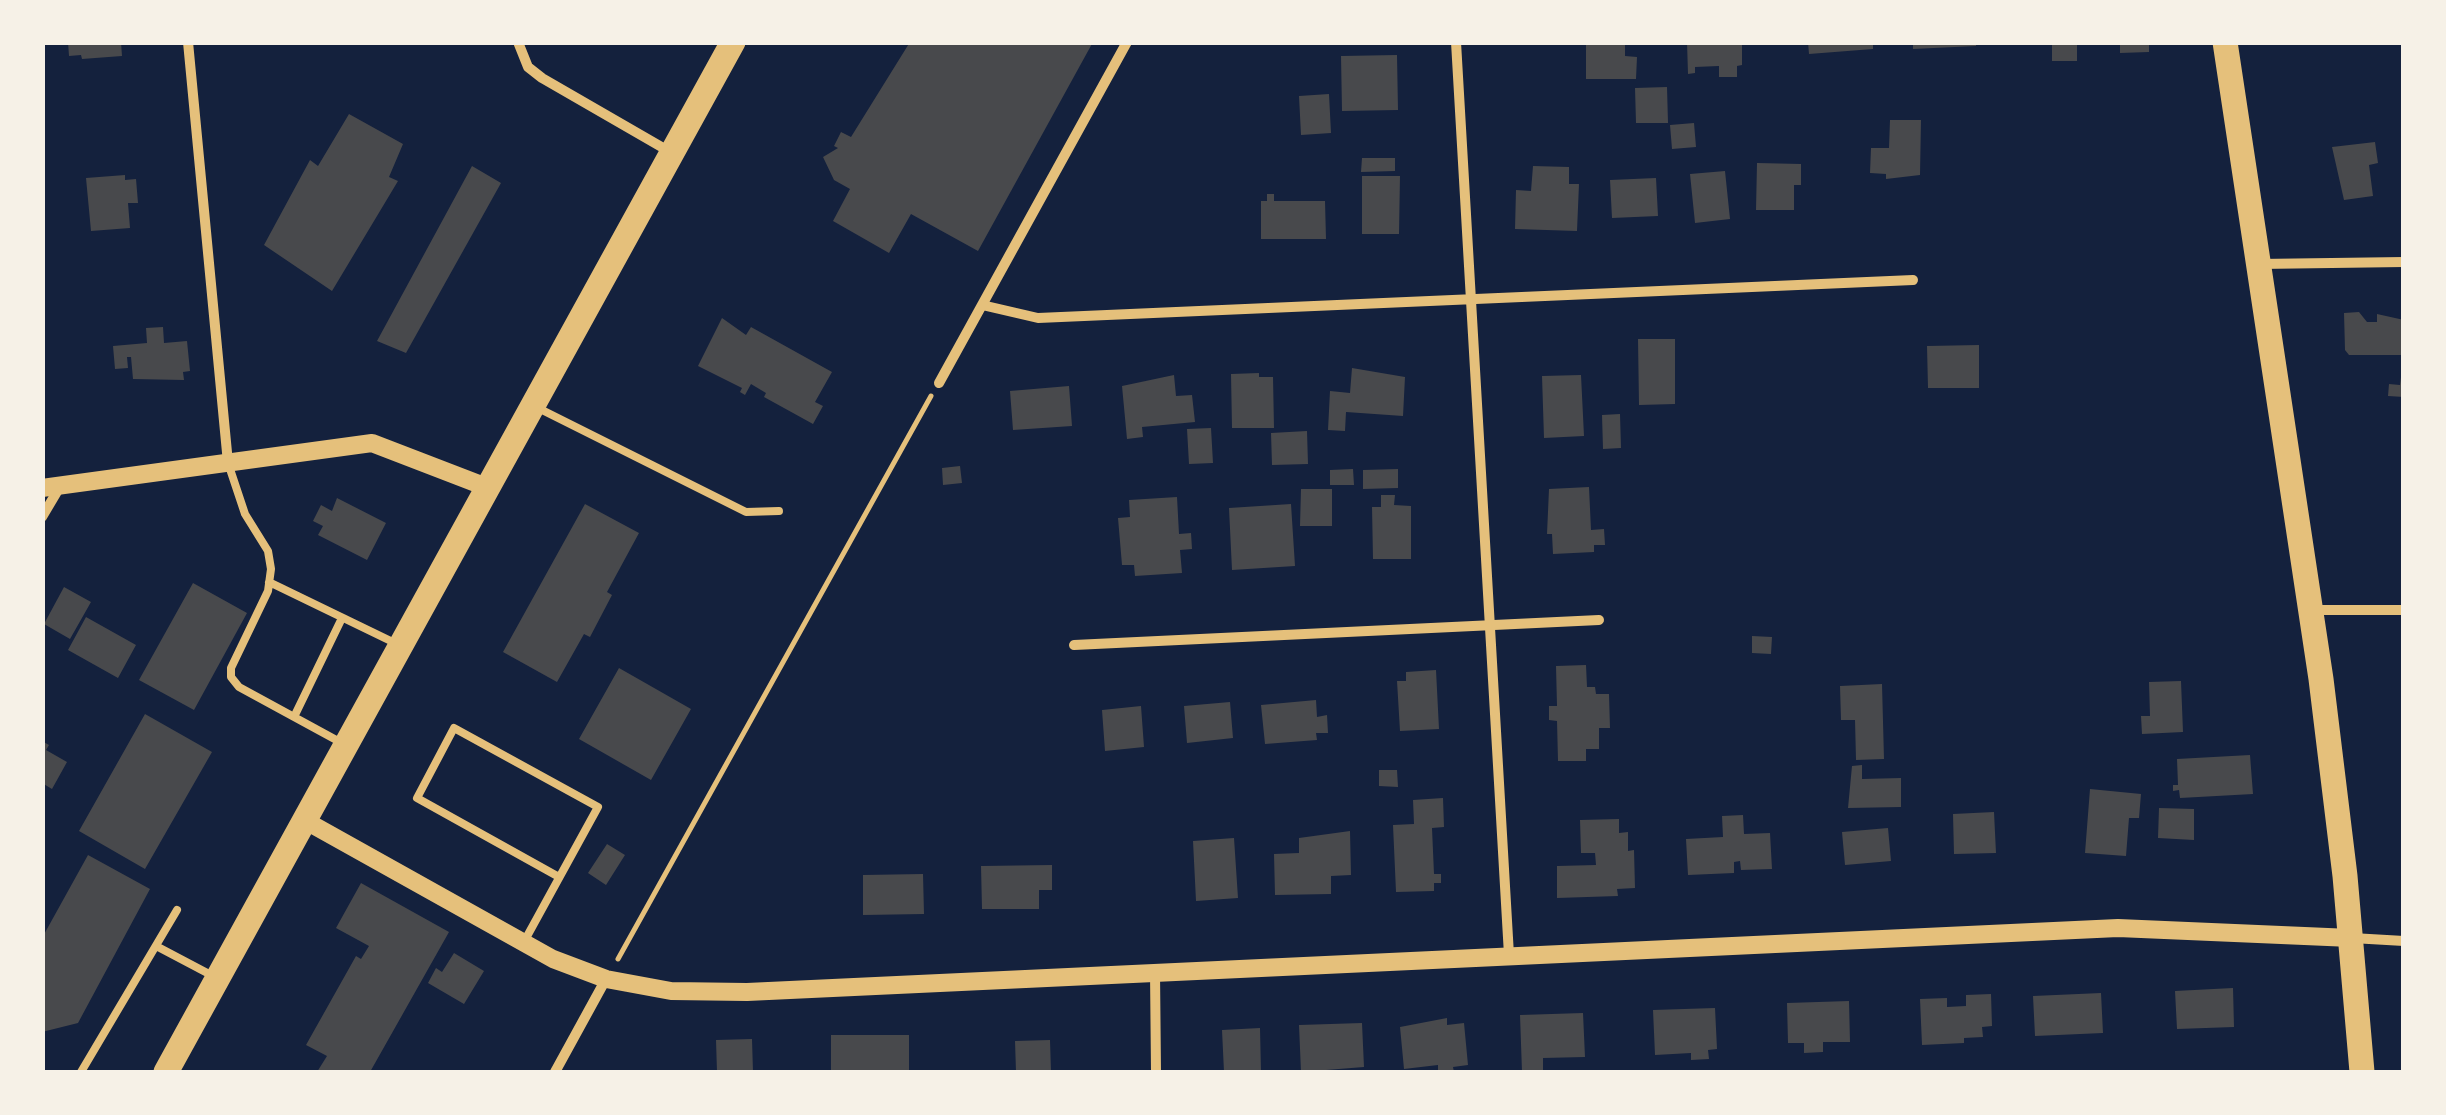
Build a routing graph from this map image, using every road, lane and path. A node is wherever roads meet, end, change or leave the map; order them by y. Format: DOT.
graph roads {
  1 [pos="188,42"];
  2 [pos="518,42"];
  3 [pos="733,42"];
  4 [pos="1127,42"];
  5 [pos="1456,42"];
  6 [pos="2225,42"];
  7 [pos="673,153"];
  8 [pos="2404,262"];
  9 [pos="2258,264"];
  10 [pos="1913,280"];
  11 [pos="1469,297"];
  12 [pos="982,305"];
  13 [pos="938,383"];
  14 [pos="532,405"];
  15 [pos="228,463"];
  16 [pos="52,486"];
  17 [pos="489,488"];
  18 [pos="779,511"];
  19 [pos="42,517"];
  20 [pos="269,582"];
  21 [pos="2312,610"];
  22 [pos="2404,610"];
  23 [pos="342,618"];
  24 [pos="1599,620"];
  25 [pos="1487,626"];
  26 [pos="1074,645"];
  27 [pos="400,646"];
  28 [pos="294,717"];
  29 [pos="346,745"];
  30 [pos="304,820"];
  31 [pos="559,877"];
  32 [pos="178,910"];
  33 [pos="2351,938"];
  34 [pos="2404,941"];
  35 [pos="523,944"];
  36 [pos="158,947"];
  37 [pos="1509,956"];
  38 [pos="1155,972"];
  39 [pos="217,978"];
  40 [pos="606,979"];
  41 [pos="84,1069"];
  42 [pos="98,1072"];
  43 [pos="166,1072"];
  44 [pos="555,1072"];
  45 [pos="1156,1072"];
  46 [pos="2362,1072"];
  1 -- 15 [label="street"];
  2 -- 7 [label="street"];
  3 -- 7 [label="main road"];
  4 -- 12 [label="street"];
  5 -- 11 [label="street"];
  6 -- 9 [label="main road"];
  7 -- 14 [label="main road"];
  8 -- 9 [label="street"];
  9 -- 21 [label="main road"];
  10 -- 11 [label="street"];
  11 -- 12 [label="street"];
  11 -- 25 [label="street"];
  12 -- 13 [label="street"];
  13 -- 40 [label="path"];
  14 -- 17 [label="main road"];
  14 -- 18 [label="lane"];
  15 -- 16 [label="street"];
  15 -- 17 [label="street"];
  15 -- 20 [label="lane"];
  16 -- 19 [label="street"];
  17 -- 27 [label="main road"];
  20 -- 23 [label="lane"];
  20 -- 28 [label="lane"];
  21 -- 22 [label="street"];
  21 -- 33 [label="main road"];
  23 -- 27 [label="lane"];
  23 -- 28 [label="lane"];
  24 -- 25 [label="street"];
  25 -- 26 [label="street"];
  25 -- 37 [label="street"];
  27 -- 29 [label="main road"];
  28 -- 29 [label="lane"];
  29 -- 30 [label="main road"];
  30 -- 35 [label="street"];
  30 -- 39 [label="main road"];
  31 -- 31 [label="lane"];
  31 -- 35 [label="lane"];
  32 -- 36 [label="lane"];
  33 -- 34 [label="street"];
  33 -- 37 [label="street"];
  33 -- 46 [label="main road"];
  35 -- 40 [label="street"];
  36 -- 39 [label="lane"];
  36 -- 41 [label="lane"];
  37 -- 38 [label="street"];
  38 -- 40 [label="street"];
  38 -- 45 [label="street"];
  39 -- 43 [label="main road"];
  40 -- 44 [label="street"];
  41 -- 42 [label="lane"];
}
